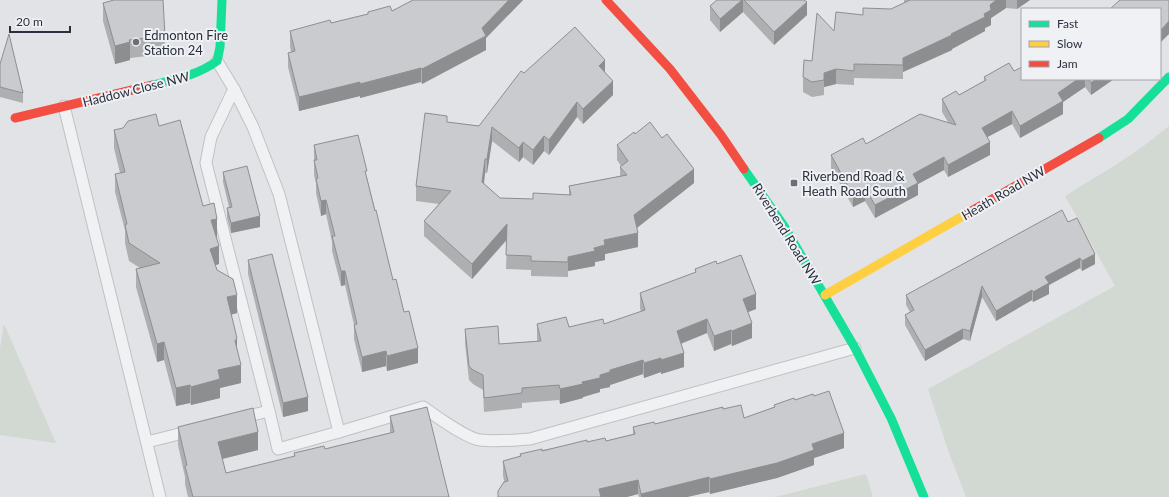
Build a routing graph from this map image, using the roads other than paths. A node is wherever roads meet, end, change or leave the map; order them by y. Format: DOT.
graph roads {
  1 [pos="222,0"];
  2 [pos="606,0"];
  3 [pos="217,61"];
  4 [pos="1169,77"];
  5 [pos="234,89"];
  6 [pos="64,106"];
  7 [pos="15,118"];
  8 [pos="825,295"];
  9 [pos="855,348"];
  10 [pos="269,411"];
  11 [pos="230,420"];
  12 [pos="200,428"];
  13 [pos="340,432"];
  14 [pos="147,442"];
  15 [pos="160,497"];
  16 [pos="924,497"];
  1 -- 3 [label="street"];
  2 -- 8 [label="street, Riverbend Road NW"];
  3 -- 5 [label="lane"];
  3 -- 6 [label="street, Haddow Close NW"];
  4 -- 8 [label="street, Heath Road NW"];
  5 -- 10 [label="lane"];
  5 -- 13 [label="lane"];
  6 -- 7 [label="street, Haddow Close NW"];
  6 -- 14 [label="lane"];
  8 -- 9 [label="street, Riverbend Road NW"];
  9 -- 13 [label="lane"];
  9 -- 16 [label="street, Riverbend Road NW"];
  10 -- 11 [label="lane"];
  10 -- 13 [label="lane"];
  12 -- 14 [label="lane"];
  14 -- 15 [label="lane"];
}
